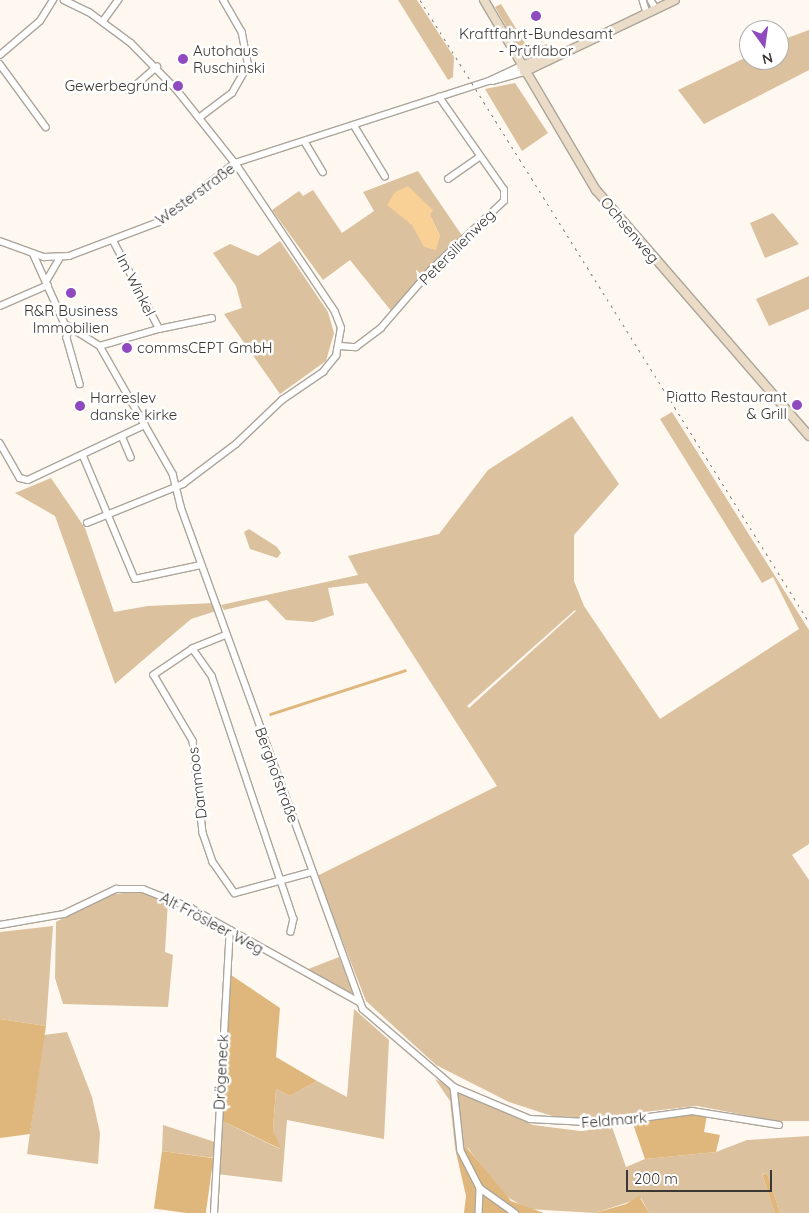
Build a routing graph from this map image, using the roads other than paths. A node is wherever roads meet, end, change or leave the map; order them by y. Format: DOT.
graph roads {
  1 [pos="53,0"];
  2 [pos="64,0"];
  3 [pos="118,0"];
  4 [pos="223,0"];
  5 [pos="484,0"];
  6 [pos="643,0"];
  7 [pos="652,0"];
  8 [pos="675,0"];
  9 [pos="656,9"];
  10 [pos="647,13"];
  11 [pos="103,21"];
  12 [pos="0,55"];
  13 [pos="0,64"];
  14 [pos="157,67"];
  15 [pos="522,69"];
  16 [pos="129,91"];
  17 [pos="439,97"];
  18 [pos="199,118"];
  19 [pos="354,125"];
  20 [pos="46,127"];
  21 [pos="305,142"];
  22 [pos="479,157"];
  23 [pos="235,163"];
  24 [pos="322,172"];
  25 [pos="385,176"];
  26 [pos="448,179"];
  27 [pos="0,241"];
  28 [pos="113,241"];
  29 [pos="33,253"];
  30 [pos="59,259"];
  31 [pos="47,283"];
  32 [pos="0,306"];
  33 [pos="212,318"];
  34 [pos="69,328"];
  35 [pos="159,329"];
  36 [pos="100,346"];
  37 [pos="340,346"];
  38 [pos="80,384"];
  39 [pos="146,425"];
  40 [pos="122,436"];
  41 [pos="809,436"];
  42 [pos="0,443"];
  43 [pos="83,455"];
  44 [pos="131,457"];
  45 [pos="176,488"];
  46 [pos="110,515"];
  47 [pos="88,523"];
  48 [pos="201,565"];
  49 [pos="227,635"];
  50 [pos="194,649"];
  51 [pos="312,872"];
  52 [pos="281,882"];
  53 [pos="0,925"];
  54 [pos="230,930"];
  55 [pos="291,932"];
  56 [pos="359,1002"];
  57 [pos="454,1087"];
  58 [pos="778,1124"];
  59 [pos="480,1188"];
  60 [pos="214,1213"];
  61 [pos="479,1213"];
  62 [pos="515,1213"];
  1 -- 12 [label="street"];
  2 -- 11 [label="street"];
  3 -- 11 [label="street"];
  4 -- 18 [label="street"];
  5 -- 15 [label="main road, Ochsenweg"];
  6 -- 10 [label="street"];
  7 -- 9 [label="street"];
  8 -- 9 [label="main road"];
  9 -- 10 [label="main road"];
  10 -- 15 [label="main road"];
  11 -- 14 [label="street"];
  13 -- 20 [label="street"];
  14 -- 16 [label="street"];
  14 -- 18 [label="street"];
  15 -- 17 [label="street, Westerstraße"];
  15 -- 41 [label="main road, Ochsenweg"];
  17 -- 19 [label="street, Westerstraße"];
  17 -- 22 [label="street, Petersilienweg"];
  18 -- 23 [label="street"];
  19 -- 21 [label="street, Westerstraße"];
  19 -- 25 [label="street"];
  21 -- 23 [label="street, Westerstraße"];
  21 -- 24 [label="street"];
  22 -- 26 [label="street"];
  22 -- 37 [label="street, Petersilienweg"];
  23 -- 28 [label="street, Westerstraße"];
  23 -- 37 [label="street"];
  27 -- 29 [label="street"];
  28 -- 30 [label="street, Westerstraße"];
  28 -- 35 [label="street, Im Winkel"];
  29 -- 30 [label="street"];
  29 -- 31 [label="street"];
  30 -- 31 [label="street"];
  31 -- 32 [label="street"];
  31 -- 34 [label="street"];
  33 -- 35 [label="street, Im Winkel"];
  34 -- 36 [label="street, Berghofstraße"];
  34 -- 38 [label="street"];
  35 -- 36 [label="street, Im Winkel"];
  36 -- 39 [label="street, Berghofstraße"];
  37 -- 45 [label="street"];
  39 -- 40 [label="street"];
  39 -- 45 [label="street, Berghofstraße"];
  40 -- 43 [label="street"];
  40 -- 44 [label="street"];
  42 -- 43 [label="street"];
  43 -- 46 [label="street"];
  45 -- 46 [label="street"];
  45 -- 48 [label="street, Berghofstraße"];
  46 -- 47 [label="street"];
  46 -- 48 [label="street"];
  48 -- 49 [label="street, Berghofstraße"];
  49 -- 50 [label="street, Dammoos"];
  49 -- 51 [label="street, Berghofstraße"];
  50 -- 52 [label="street"];
  50 -- 52 [label="street, Dammoos"];
  51 -- 52 [label="street, Dammoos"];
  51 -- 56 [label="street, Berghofstraße"];
  52 -- 55 [label="street"];
  53 -- 54 [label="street, Alt Frösleer Weg"];
  54 -- 56 [label="street, Alt Frösleer Weg"];
  54 -- 60 [label="street, Drögeneck"];
  56 -- 57 [label="street, Berghofstraße"];
  57 -- 58 [label="street, Feldmark"];
  57 -- 59 [label="street"];
  59 -- 61 [label="street"];
  59 -- 62 [label="street"];
}
